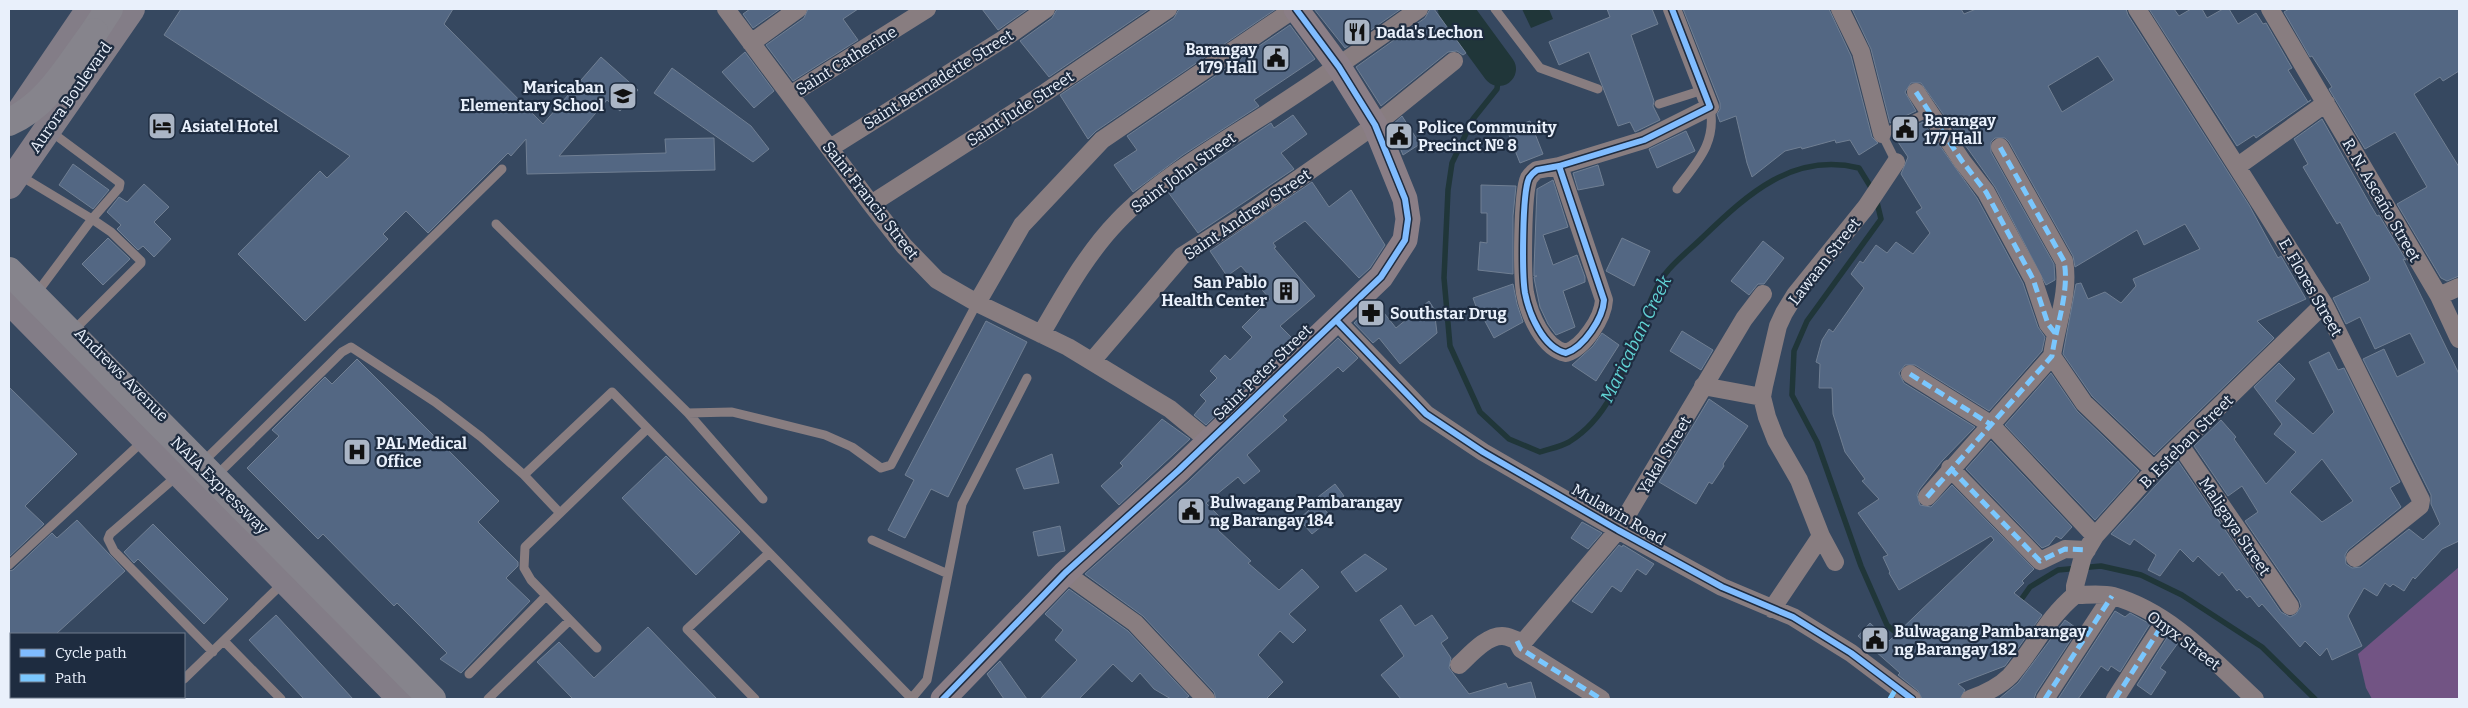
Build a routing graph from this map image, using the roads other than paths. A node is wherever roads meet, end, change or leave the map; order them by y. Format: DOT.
graph roads {
  1 [pos="90,9"];
  2 [pos="109,9"];
  3 [pos="131,9"];
  4 [pos="726,9"];
  5 [pos="798,9"];
  6 [pos="927,9"];
  7 [pos="1046,9"];
  8 [pos="1168,9"];
  9 [pos="1295,9"];
  10 [pos="1419,9"];
  11 [pos="1495,9"];
  12 [pos="1672,9"];
  13 [pos="1840,9"];
  14 [pos="2137,9"];
  15 [pos="2270,9"];
  16 [pos="751,43"];
  17 [pos="1454,61"];
  18 [pos="1339,67"];
  19 [pos="1598,89"];
  20 [pos="1703,90"];
  21 [pos="1916,92"];
  22 [pos="790,95"];
  23 [pos="2326,103"];
  24 [pos="1659,104"];
  25 [pos="1710,108"];
  26 [pos="1929,112"];
  27 [pos="9,122"];
  28 [pos="1374,125"];
  29 [pos="9,127"];
  30 [pos="47,129"];
  31 [pos="1882,134"];
  32 [pos="2000,147"];
  33 [pos="830,148"];
  34 [pos="1896,162"];
  35 [pos="1559,166"];
  36 [pos="2238,166"];
  37 [pos="502,169"];
  38 [pos="13,180"];
  39 [pos="1678,189"];
  40 [pos="871,204"];
  41 [pos="92,219"];
  42 [pos="496,224"];
  43 [pos="9,260"];
  44 [pos="9,271"];
  45 [pos="2459,287"];
  46 [pos="39,290"];
  47 [pos="9,292"];
  48 [pos="1763,294"];
  49 [pos="2439,296"];
  50 [pos="9,300"];
  51 [pos="976,304"];
  52 [pos="2324,304"];
  53 [pos="1336,320"];
  54 [pos="76,328"];
  55 [pos="2055,333"];
  56 [pos="1041,334"];
  57 [pos="2459,340"];
  58 [pos="2052,356"];
  59 [pos="1092,361"];
  60 [pos="1910,374"];
  61 [pos="1027,378"];
  62 [pos="1703,386"];
  63 [pos="1762,396"];
  64 [pos="688,413"];
  65 [pos="1990,424"];
  66 [pos="647,429"];
  67 [pos="146,439"];
  68 [pos="1209,441"];
  69 [pos="2180,445"];
  70 [pos="213,465"];
  71 [pos="1950,468"];
  72 [pos="2154,470"];
  73 [pos="180,474"];
  74 [pos="524,475"];
  75 [pos="1927,497"];
  76 [pos="763,499"];
  77 [pos="560,513"];
  78 [pos="1618,530"];
  79 [pos="1821,536"];
  80 [pos="872,540"];
  81 [pos="2088,547"];
  82 [pos="769,553"];
  83 [pos="2355,558"];
  84 [pos="1835,562"];
  85 [pos="9,565"];
  86 [pos="1065,573"];
  87 [pos="948,574"];
  88 [pos="286,581"];
  89 [pos="2075,591"];
  90 [pos="546,596"];
  91 [pos="2112,596"];
  92 [pos="2290,606"];
  93 [pos="1772,609"];
  94 [pos="569,620"];
  95 [pos="2165,621"];
  96 [pos="224,641"];
  97 [pos="1517,641"];
  98 [pos="597,648"];
  99 [pos="213,652"];
  100 [pos="1458,665"];
  101 [pos="469,674"];
  102 [pos="185,678"];
  103 [pos="1893,693"];
  104 [pos="281,699"];
  105 [pos="402,699"];
  106 [pos="432,699"];
  107 [pos="448,699"];
  108 [pos="488,699"];
  109 [pos="755,699"];
  110 [pos="912,699"];
  111 [pos="943,699"];
  112 [pos="1206,699"];
  113 [pos="1601,699"];
  114 [pos="1912,699"];
  115 [pos="1970,699"];
  116 [pos="2045,699"];
  117 [pos="2115,699"];
  118 [pos="2255,699"];
  1 -- 29 [label="main road, Aurora Boulevard"];
  2 -- 27 [label="highway, bridge"];
  3 -- 30 [label="main road, Aurora Boulevard"];
  4 -- 16 [label="street, Saint Francis Street"];
  5 -- 16 [label="street"];
  6 -- 22 [label="street, Saint Catherine"];
  7 -- 33 [label="street, Saint Bernadette Street"];
  8 -- 40 [label="street, Saint Jude Street"];
  9 -- 18 [label="street, Saint Peter Street"];
  9 -- 51 [label="street"];
  10 -- 18 [label="street, Saint John Street"];
  11 -- 19 [label="lane"];
  12 -- 20 [label="street"];
  13 -- 31 [label="street"];
  14 -- 36 [label="street, E. Flores Street"];
  15 -- 23 [label="street, R. N. Ascaño Street"];
  16 -- 22 [label="street, Saint Francis Street"];
  17 -- 28 [label="street, Saint Andrew Street"];
  18 -- 28 [label="street, Saint Peter Street"];
  18 -- 56 [label="street, Saint John Street"];
  20 -- 24 [label="lane"];
  20 -- 25 [label="street"];
  21 -- 26 [label="street"];
  22 -- 33 [label="street, Saint Francis Street"];
  23 -- 36 [label="street"];
  23 -- 49 [label="street, R. N. Ascaño Street"];
  25 -- 35 [label="street"];
  25 -- 39 [label="lane"];
  26 -- 31 [label="lane"];
  26 -- 55 [label="street"];
  28 -- 53 [label="street, Saint Peter Street"];
  28 -- 59 [label="street, Saint Andrew Street"];
  30 -- 38 [label="main road, Aurora Boulevard"];
  30 -- 41 [label="lane"];
  31 -- 34 [label="lane"];
  32 -- 55 [label="street"];
  33 -- 40 [label="street, Saint Francis Street"];
  34 -- 63 [label="street, Lawaan Street"];
  35 -- 35 [label="street"];
  36 -- 52 [label="street, E. Flores Street"];
  37 -- 70 [label="lane"];
  38 -- 41 [label="lane"];
  40 -- 51 [label="street, Saint Francis Street"];
  41 -- 46 [label="lane"];
  41 -- 54 [label="lane"];
  42 -- 64 [label="lane"];
  43 -- 46 [label="main road, Andrews Avenue"];
  44 -- 106 [label="highway, NAIA Expressway"];
  45 -- 49 [label="street"];
  46 -- 54 [label="main road, Andrews Avenue"];
  47 -- 105 [label="highway, NAIA Expressway"];
  48 -- 62 [label="street, Yakal Street"];
  49 -- 57 [label="street, R. N. Ascaño Street"];
  50 -- 67 [label="main road, Andrews Avenue"];
  51 -- 56 [label="street, Saint Francis Street"];
  51 -- 64 [label="lane"];
  52 -- 69 [label="street, B. Esteban Street"];
  52 -- 83 [label="street, E. Flores Street"];
  53 -- 68 [label="street, Saint Peter Street"];
  53 -- 78 [label="street, Mulawin Road"];
  54 -- 70 [label="main road, Andrews Avenue"];
  55 -- 58 [label="street"];
  56 -- 59 [label="street, Saint Francis Street"];
  58 -- 65 [label="street"];
  58 -- 72 [label="street"];
  59 -- 68 [label="street, Saint Francis Street"];
  60 -- 65 [label="street"];
  61 -- 87 [label="lane"];
  62 -- 63 [label="street"];
  62 -- 78 [label="street, Yakal Street"];
  63 -- 79 [label="street, Lawaan Street"];
  64 -- 76 [label="lane"];
  65 -- 71 [label="street"];
  65 -- 81 [label="street"];
  66 -- 74 [label="lane"];
  66 -- 77 [label="lane"];
  66 -- 82 [label="lane"];
  67 -- 73 [label="main road, Andrews Avenue"];
  67 -- 85 [label="lane"];
  68 -- 86 [label="street, Saint Peter Street"];
  69 -- 72 [label="street, B. Esteban Street"];
  69 -- 92 [label="street, Maligaya Street"];
  70 -- 74 [label="lane"];
  70 -- 107 [label="main road, Andrews Avenue"];
  71 -- 75 [label="street"];
  71 -- 81 [label="street"];
  72 -- 81 [label="street, B. Esteban Street"];
  73 -- 88 [label="main road, Andrews Avenue"];
  73 -- 99 [label="lane"];
  74 -- 77 [label="lane"];
  77 -- 90 [label="lane"];
  78 -- 93 [label="street, Mulawin Road"];
  78 -- 97 [label="street, Yakal Street"];
  79 -- 84 [label="street, Lawaan Street"];
  79 -- 93 [label="street"];
  80 -- 87 [label="lane"];
  81 -- 89 [label="street, B. Esteban Street"];
  82 -- 109 [label="lane"];
  82 -- 110 [label="lane"];
  86 -- 111 [label="street, Saint Peter Street"];
  86 -- 112 [label="street"];
  87 -- 110 [label="lane"];
  88 -- 96 [label="lane"];
  88 -- 105 [label="main road, Andrews Avenue"];
  89 -- 91 [label="street, Onyx Street"];
  89 -- 115 [label="street"];
  90 -- 94 [label="lane"];
  90 -- 101 [label="lane"];
  91 -- 95 [label="street, Onyx Street"];
  91 -- 116 [label="street"];
  93 -- 103 [label="street, Mulawin Road"];
  94 -- 98 [label="lane"];
  94 -- 108 [label="lane"];
  95 -- 117 [label="street"];
  95 -- 118 [label="street, Onyx Street"];
  96 -- 99 [label="lane"];
  96 -- 104 [label="lane"];
  97 -- 100 [label="street"];
  97 -- 113 [label="street"];
  99 -- 102 [label="lane"];
  103 -- 114 [label="street, Mulawin Road"];
}
